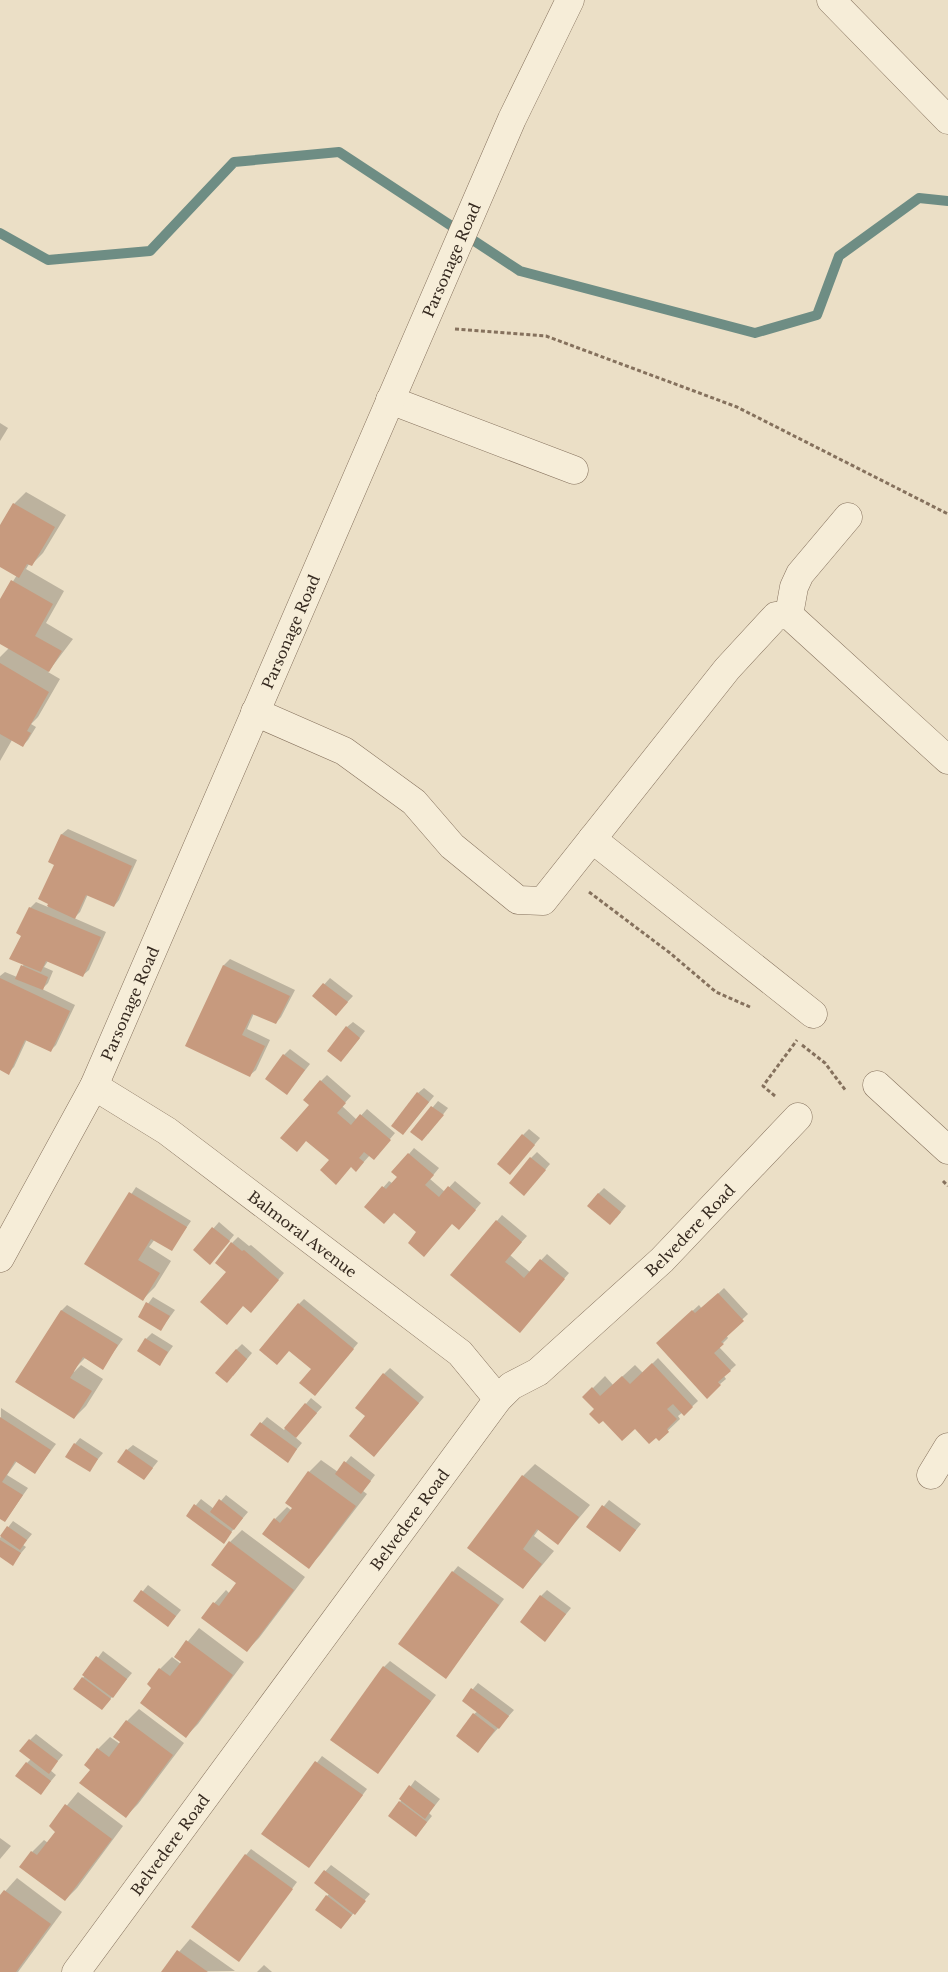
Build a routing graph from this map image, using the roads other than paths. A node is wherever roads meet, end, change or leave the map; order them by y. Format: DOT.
graph roads {
  1 [pos="570,0"];
  2 [pos="831,0"];
  3 [pos="948,120"];
  4 [pos="390,400"];
  5 [pos="574,470"];
  6 [pos="848,517"];
  7 [pos="789,615"];
  8 [pos="255,712"];
  9 [pos="948,760"];
  10 [pos="592,839"];
  11 [pos="813,1014"];
  12 [pos="876,1085"];
  13 [pos="94,1086"];
  14 [pos="798,1117"];
  15 [pos="948,1150"];
  16 [pos="0,1256"];
  17 [pos="498,1399"];
  18 [pos="948,1447"];
  19 [pos="930,1475"];
  20 [pos="76,1972"];
  1 -- 4 [label="street, Parsonage Road"];
  2 -- 3 [label="street"];
  4 -- 5 [label="street"];
  4 -- 8 [label="street, Parsonage Road"];
  6 -- 7 [label="street"];
  7 -- 9 [label="street"];
  7 -- 10 [label="street"];
  8 -- 10 [label="street"];
  8 -- 13 [label="street, Parsonage Road"];
  10 -- 11 [label="street"];
  12 -- 15 [label="street"];
  13 -- 16 [label="street, Parsonage Road"];
  13 -- 17 [label="street, Balmoral Avenue"];
  14 -- 17 [label="street, Belvedere Road"];
  17 -- 20 [label="street, Belvedere Road"];
  18 -- 19 [label="street"];
}
